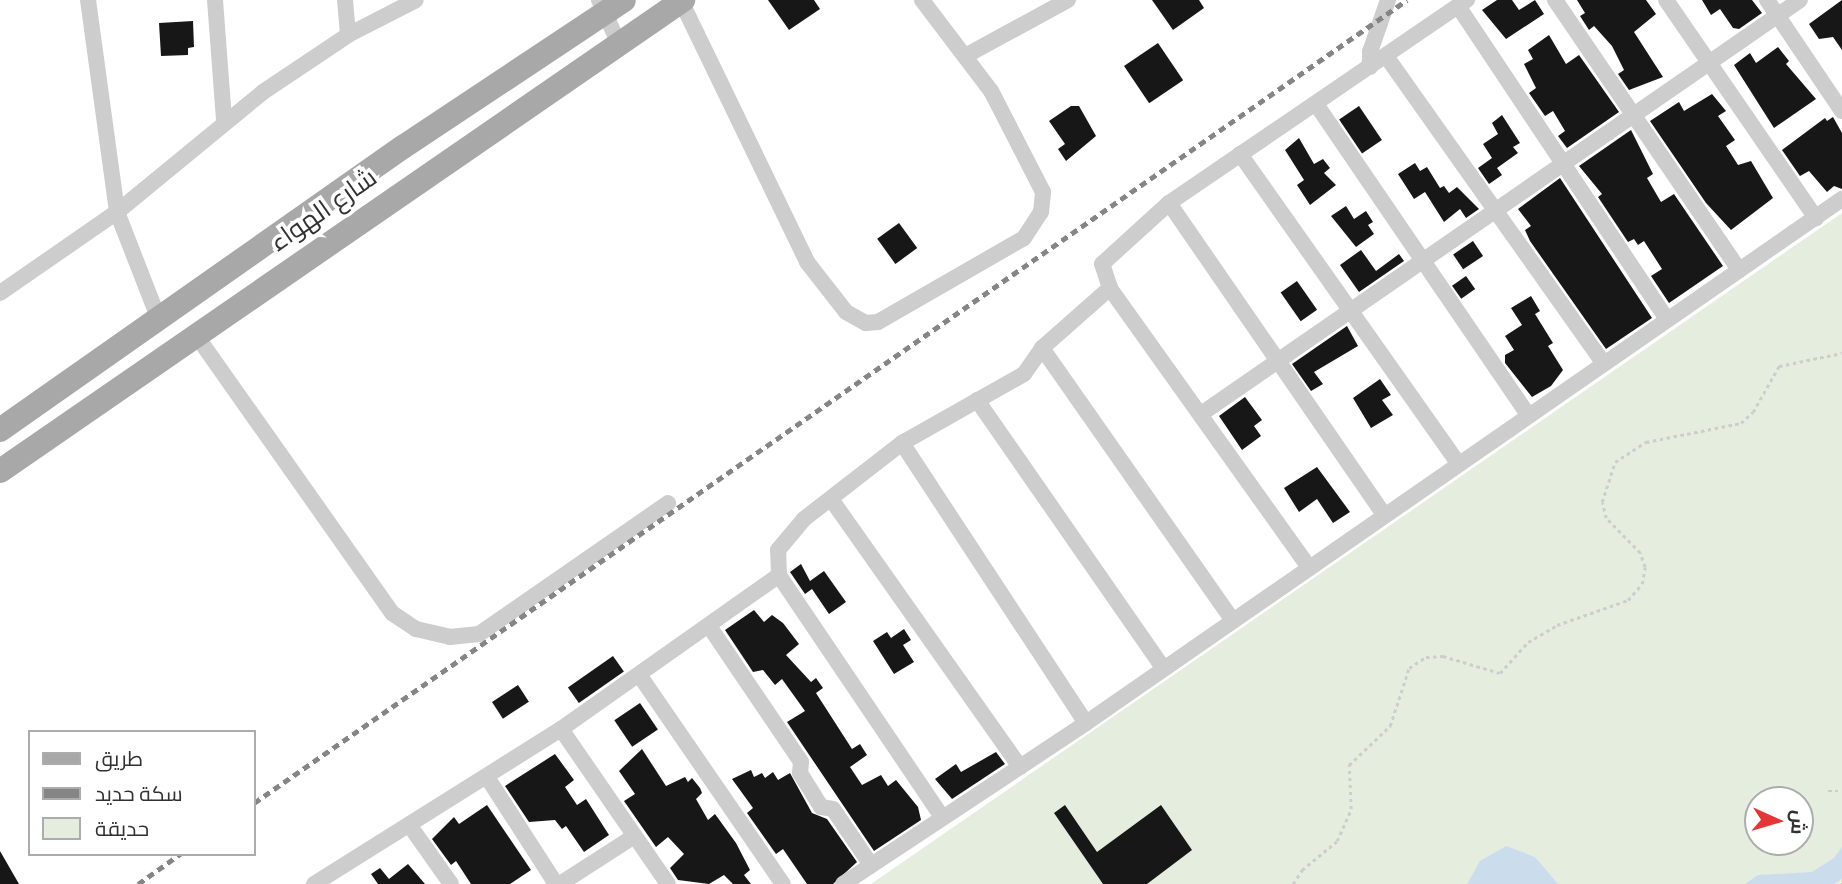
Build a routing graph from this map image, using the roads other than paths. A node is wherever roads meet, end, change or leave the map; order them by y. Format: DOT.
graph roads {
  1 [pos="88,0"];
  2 [pos="215,0"];
  3 [pos="345,0"];
  4 [pos="416,0"];
  5 [pos="922,0"];
  6 [pos="1068,0"];
  7 [pos="1388,0"];
  8 [pos="1555,0"];
  9 [pos="1666,0"];
  10 [pos="1767,0"];
  11 [pos="1801,0"];
  12 [pos="682,1"];
  13 [pos="1463,3"];
  14 [pos="610,4"];
  15 [pos="1777,16"];
  16 [pos="348,35"];
  17 [pos="619,44"];
  18 [pos="967,55"];
  19 [pos="1386,56"];
  20 [pos="1708,64"];
  21 [pos="1370,67"];
  22 [pos="1316,104"];
  23 [pos="1842,111"];
  24 [pos="1638,116"];
  25 [pos="224,120"];
  26 [pos="1240,154"];
  27 [pos="1564,162"];
  28 [pos="1842,199"];
  29 [pos="1169,203"];
  30 [pos="1495,210"];
  31 [pos="117,212"];
  32 [pos="1816,218"];
  33 [pos="1424,264"];
  34 [pos="1740,270"];
  35 [pos="8,282"];
  36 [pos="1110,288"];
  37 [pos="0,293"];
  38 [pos="1349,312"];
  39 [pos="1667,319"];
  40 [pos="159,320"];
  41 [pos="196,335"];
  42 [pos="1042,348"];
  43 [pos="1278,363"];
  44 [pos="1602,363"];
  45 [pos="976,400"];
  46 [pos="1201,414"];
  47 [pos="1528,415"];
  48 [pos="0,430"];
  49 [pos="902,443"];
  50 [pos="1458,463"];
  51 [pos="0,471"];
  52 [pos="831,499"];
  53 [pos="668,503"];
  54 [pos="1384,515"];
  55 [pos="1308,565"];
  56 [pos="779,575"];
  57 [pos="1233,621"];
  58 [pos="709,626"];
  59 [pos="1163,668"];
  60 [pos="640,676"];
  61 [pos="1086,723"];
  62 [pos="561,729"];
  63 [pos="1020,766"];
  64 [pos="487,777"];
  65 [pos="942,817"];
  66 [pos="410,826"];
  67 [pos="634,837"];
  68 [pos="871,865"];
  69 [pos="314,884"];
  70 [pos="451,884"];
  71 [pos="558,884"];
  72 [pos="668,884"];
  73 [pos="783,884"];
  74 [pos="843,884"];
  1 -- 31 [label="street"];
  2 -- 25 [label="street"];
  3 -- 16 [label="street"];
  4 -- 16 [label="street"];
  5 -- 18 [label="street"];
  6 -- 18 [label="street"];
  7 -- 21 [label="street"];
  8 -- 24 [label="street"];
  9 -- 20 [label="street"];
  10 -- 15 [label="street"];
  11 -- 15 [label="street"];
  12 -- 17 [label="main road, شارع الهواء"];
  12 -- 18 [label="street"];
  13 -- 19 [label="street"];
  13 -- 27 [label="street"];
  14 -- 17 [label="street"];
  14 -- 40 [label="main road, شارع الهواء"];
  15 -- 20 [label="street"];
  15 -- 23 [label="street"];
  16 -- 25 [label="street"];
  17 -- 41 [label="main road, شارع الهواء"];
  19 -- 21 [label="street"];
  19 -- 30 [label="street"];
  20 -- 24 [label="street"];
  20 -- 32 [label="street"];
  21 -- 22 [label="street"];
  22 -- 26 [label="street"];
  22 -- 33 [label="street"];
  24 -- 27 [label="street"];
  24 -- 34 [label="street"];
  25 -- 31 [label="street"];
  26 -- 29 [label="street"];
  26 -- 38 [label="street"];
  27 -- 30 [label="street"];
  27 -- 39 [label="street"];
  28 -- 32 [label="street"];
  29 -- 36 [label="street"];
  29 -- 43 [label="street"];
  30 -- 33 [label="street"];
  30 -- 44 [label="street"];
  31 -- 35 [label="street"];
  31 -- 40 [label="street"];
  32 -- 34 [label="street"];
  33 -- 38 [label="street"];
  33 -- 47 [label="street"];
  34 -- 39 [label="street"];
  35 -- 37 [label="street"];
  36 -- 42 [label="street"];
  36 -- 46 [label="street"];
  38 -- 43 [label="street"];
  38 -- 50 [label="street"];
  39 -- 44 [label="street"];
  40 -- 48 [label="main road, شارع الهواء"];
  41 -- 51 [label="main road, شارع الهواء"];
  41 -- 53 [label="street"];
  42 -- 45 [label="street"];
  42 -- 57 [label="street"];
  43 -- 46 [label="street"];
  43 -- 54 [label="street"];
  44 -- 47 [label="street"];
  45 -- 49 [label="street"];
  45 -- 59 [label="street"];
  46 -- 55 [label="street"];
  47 -- 50 [label="street"];
  49 -- 52 [label="street"];
  49 -- 61 [label="street"];
  50 -- 54 [label="street"];
  52 -- 56 [label="street"];
  52 -- 63 [label="street"];
  54 -- 55 [label="street"];
  55 -- 57 [label="street"];
  56 -- 58 [label="street"];
  56 -- 65 [label="street"];
  57 -- 59 [label="street"];
  58 -- 60 [label="street"];
  58 -- 68 [label="street"];
  59 -- 61 [label="street"];
  60 -- 62 [label="street"];
  60 -- 73 [label="street"];
  61 -- 63 [label="street"];
  62 -- 64 [label="street"];
  62 -- 67 [label="street"];
  63 -- 65 [label="street"];
  64 -- 66 [label="street"];
  64 -- 71 [label="street"];
  65 -- 68 [label="street"];
  66 -- 69 [label="street"];
  66 -- 70 [label="street"];
  67 -- 71 [label="street"];
  67 -- 72 [label="street"];
  68 -- 74 [label="street"];
}
